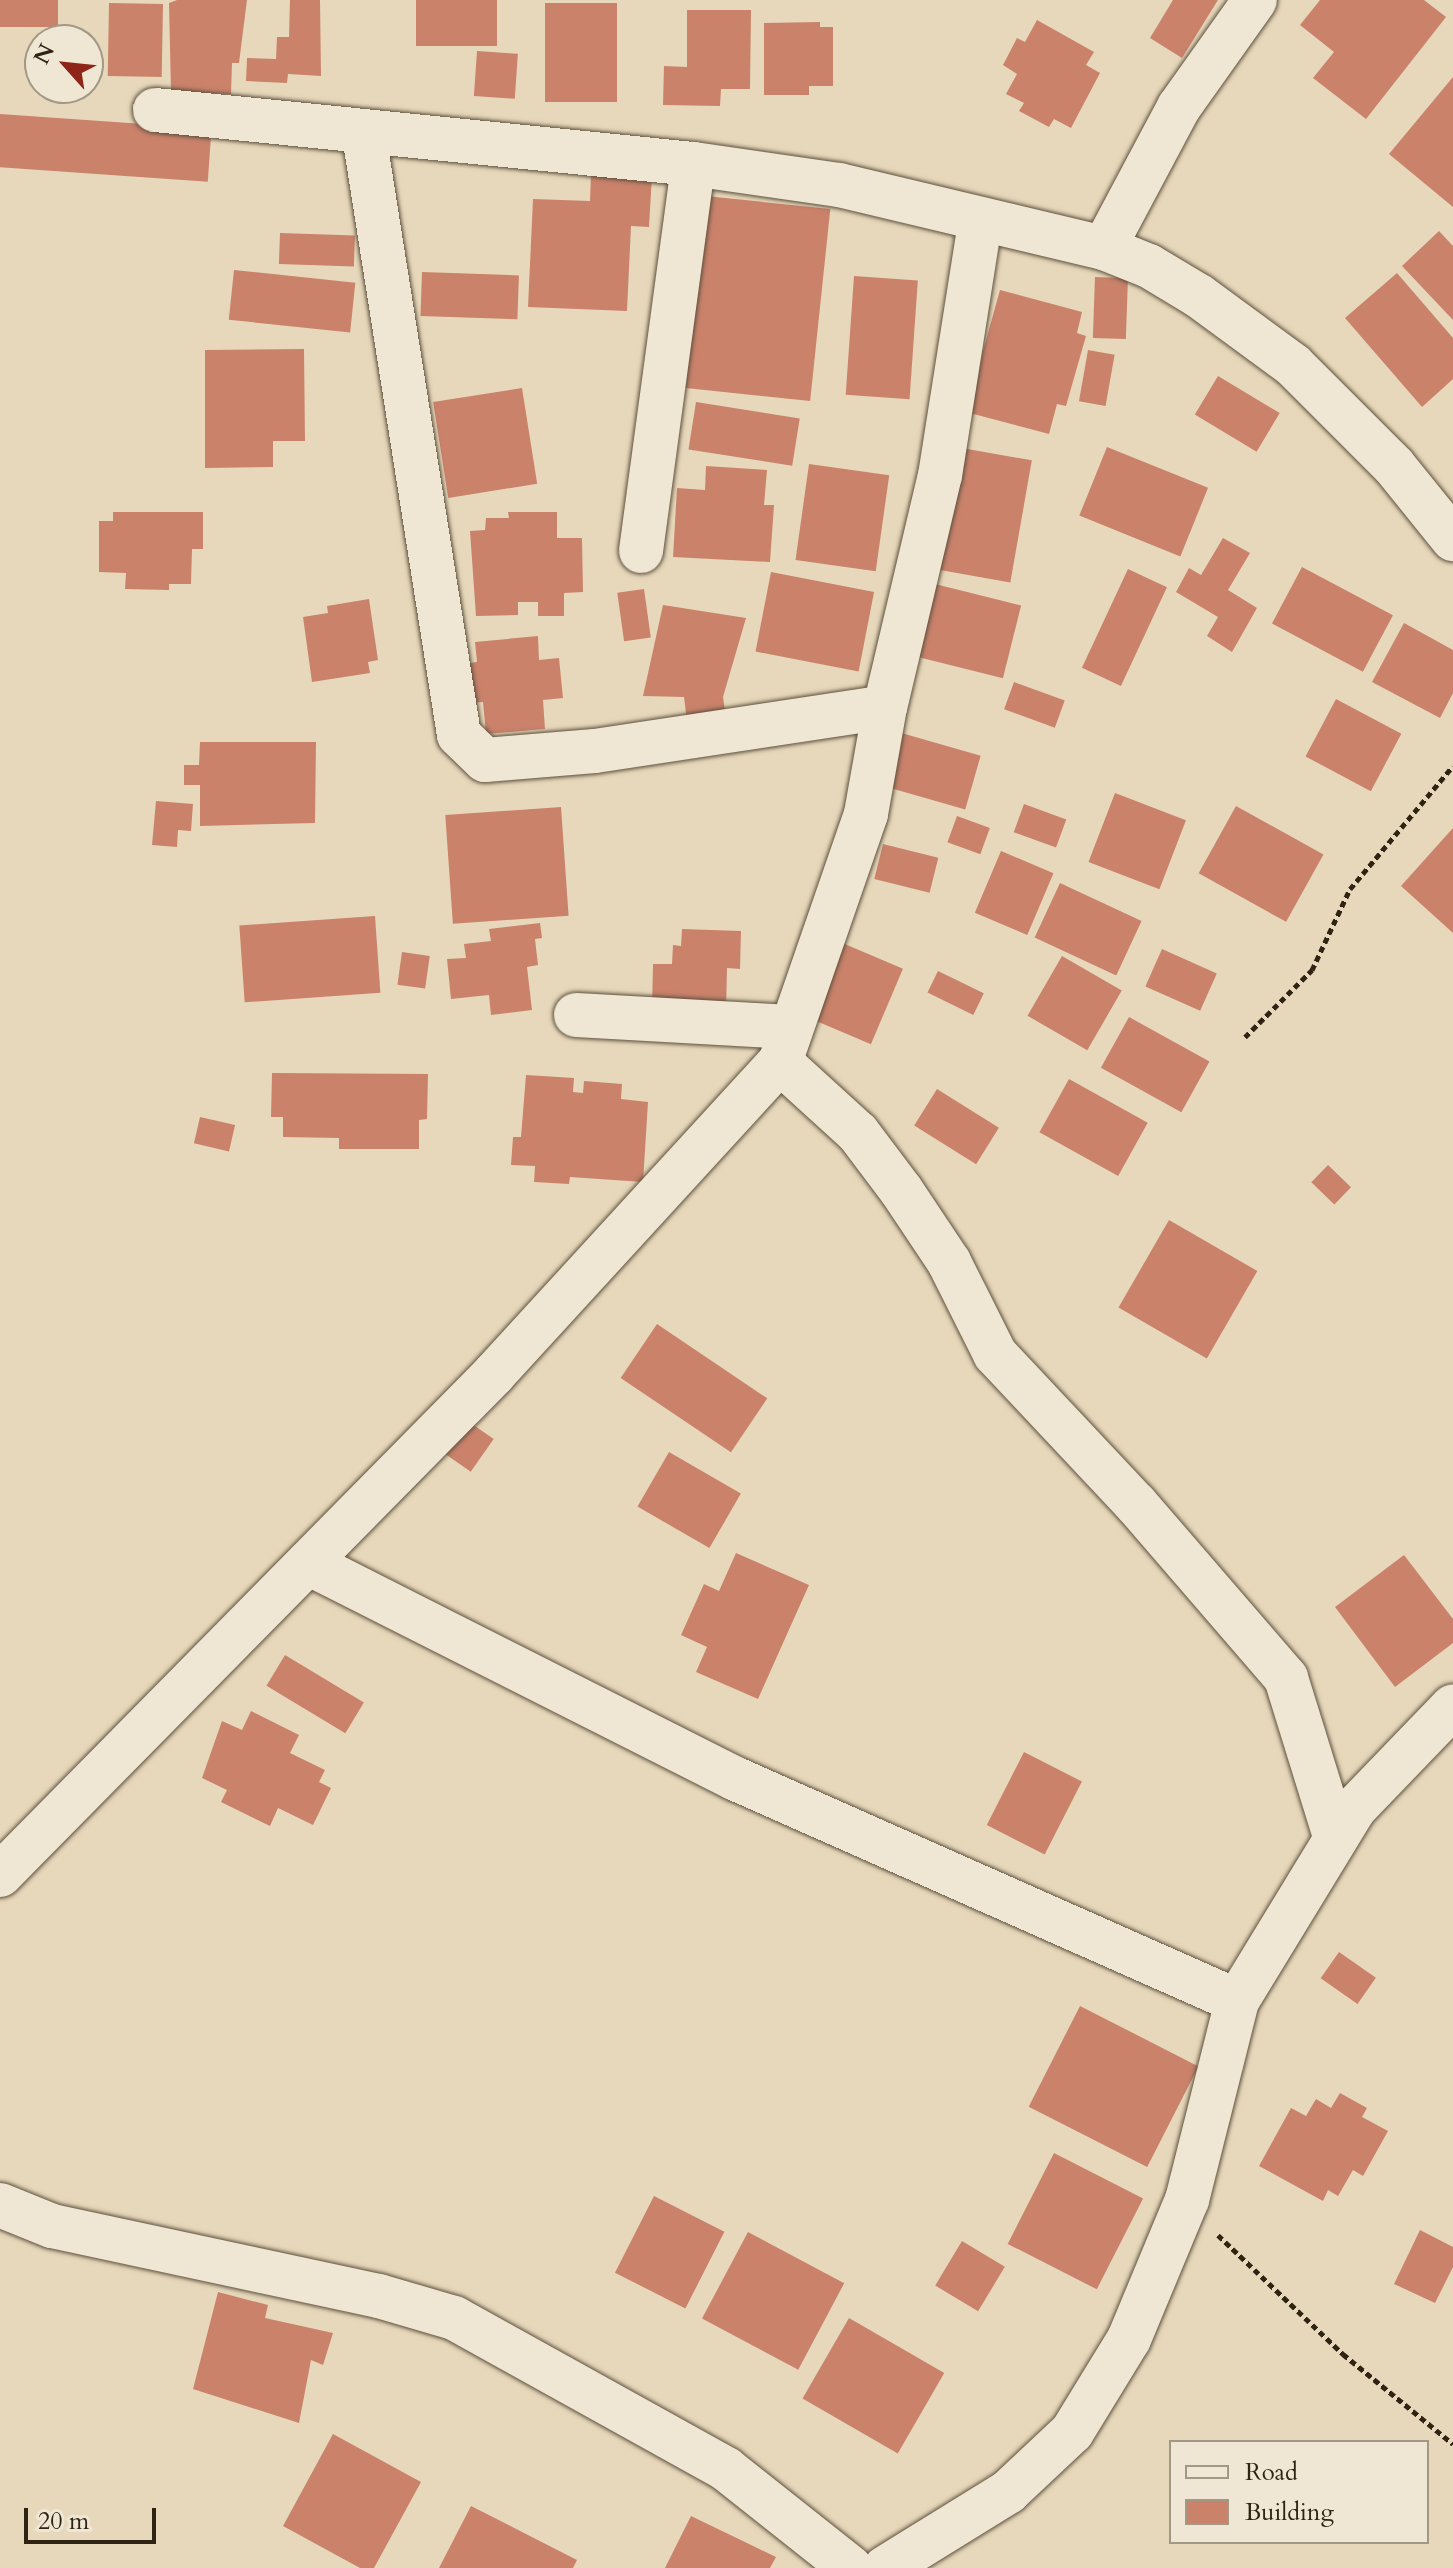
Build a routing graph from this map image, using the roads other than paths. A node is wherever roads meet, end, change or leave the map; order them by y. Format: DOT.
graph roads {
  1 [pos="1255,0"];
  2 [pos="155,110"];
  3 [pos="364,135"];
  4 [pos="693,164"];
  5 [pos="980,223"];
  6 [pos="1104,248"];
  7 [pos="1453,539"];
  8 [pos="641,551"];
  9 [pos="885,707"];
  10 [pos="576,1015"];
  11 [pos="786,1045"];
  12 [pos="308,1563"];
  13 [pos="1453,1706"];
  14 [pos="1335,1836"];
  15 [pos="0,1875"];
  16 [pos="1237,2001"];
  17 [pos="0,2205"];
  18 [pos="851,2568"];
  19 [pos="885,2568"];
  1 -- 6 [label="street"];
  2 -- 3 [label="street"];
  3 -- 4 [label="street"];
  3 -- 9 [label="street"];
  4 -- 5 [label="street"];
  4 -- 8 [label="street"];
  5 -- 6 [label="street"];
  5 -- 9 [label="street"];
  6 -- 7 [label="street"];
  9 -- 11 [label="street"];
  10 -- 11 [label="street"];
  11 -- 12 [label="street"];
  11 -- 14 [label="street"];
  12 -- 15 [label="street"];
  12 -- 16 [label="street"];
  13 -- 14 [label="street"];
  14 -- 16 [label="street"];
  16 -- 19 [label="street"];
  17 -- 18 [label="street"];
}
